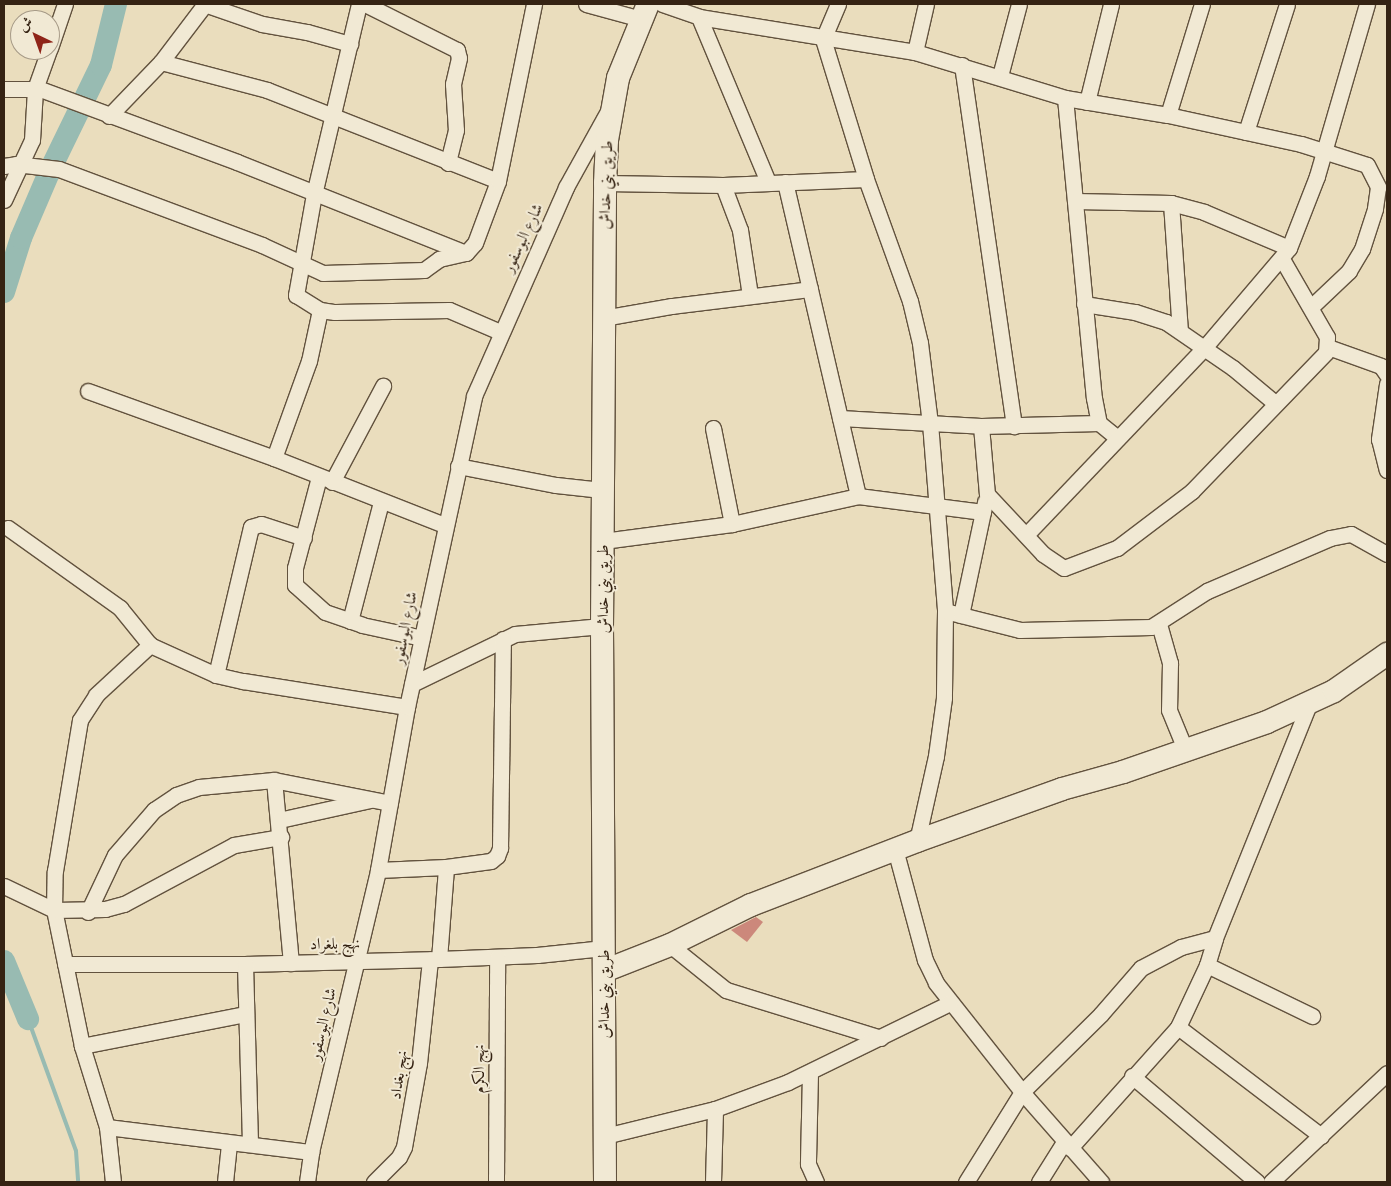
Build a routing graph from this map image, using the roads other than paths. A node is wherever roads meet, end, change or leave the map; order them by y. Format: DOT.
graph roads {
  1 [pos="65,4"];
  2 [pos="204,4"];
  3 [pos="359,4"];
  4 [pos="365,4"];
  5 [pos="534,4"];
  6 [pos="586,4"];
  7 [pos="662,4"];
  8 [pos="838,4"];
  9 [pos="926,4"];
  10 [pos="1019,4"];
  11 [pos="1111,4"];
  12 [pos="1202,4"];
  13 [pos="1286,4"];
  14 [pos="1367,4"];
  15 [pos="645,11"];
  16 [pos="699,17"];
  17 [pos="60,19"];
  18 [pos="823,39"];
  19 [pos="350,44"];
  20 [pos="915,52"];
  21 [pos="46,60"];
  22 [pos="161,62"];
  23 [pos="962,65"];
  24 [pos="1000,76"];
  25 [pos="4,89"];
  26 [pos="35,89"];
  27 [pos="1065,98"];
  28 [pos="1087,102"];
  29 [pos="611,105"];
  30 [pos="1168,115"];
  31 [pos="109,116"];
  32 [pos="334,116"];
  33 [pos="1246,132"];
  34 [pos="1324,150"];
  35 [pos="448,163"];
  36 [pos="22,165"];
  37 [pos="4,166"];
  38 [pos="866,179"];
  39 [pos="498,181"];
  40 [pos="768,182"];
  41 [pos="785,182"];
  42 [pos="605,183"];
  43 [pos="723,185"];
  44 [pos="314,194"];
  45 [pos="4,200"];
  46 [pos="1075,201"];
  47 [pos="1171,202"];
  48 [pos="466,253"];
  49 [pos="1286,253"];
  50 [pos="302,264"];
  51 [pos="810,289"];
  52 [pos="750,295"];
  53 [pos="1084,304"];
  54 [pos="1311,307"];
  55 [pos="320,310"];
  56 [pos="603,318"];
  57 [pos="1180,331"];
  58 [pos="500,332"];
  59 [pos="1328,347"];
  60 [pos="1204,348"];
  61 [pos="1387,375"];
  62 [pos="1387,384"];
  63 [pos="383,386"];
  64 [pos="88,391"];
  65 [pos="1275,403"];
  66 [pos="840,418"];
  67 [pos="930,423"];
  68 [pos="1099,423"];
  69 [pos="980,426"];
  70 [pos="1014,426"];
  71 [pos="713,428"];
  72 [pos="1116,437"];
  73 [pos="274,458"];
  74 [pos="458,466"];
  75 [pos="1387,470"];
  76 [pos="325,480"];
  77 [pos="602,490"];
  78 [pos="987,494"];
  79 [pos="858,496"];
  80 [pos="381,502"];
  81 [pos="935,505"];
  82 [pos="983,512"];
  83 [pos="732,524"];
  84 [pos="444,525"];
  85 [pos="8,528"];
  86 [pos="1026,536"];
  87 [pos="304,538"];
  88 [pos="603,541"];
  89 [pos="1387,554"];
  90 [pos="945,611"];
  91 [pos="961,616"];
  92 [pos="350,621"];
  93 [pos="1159,624"];
  94 [pos="602,626"];
  95 [pos="422,638"];
  96 [pos="504,639"];
  97 [pos="150,646"];
  98 [pos="1387,654"];
  99 [pos="216,675"];
  100 [pos="412,684"];
  101 [pos="1309,704"];
  102 [pos="407,707"];
  103 [pos="1184,749"];
  104 [pos="274,780"];
  105 [pos="374,799"];
  106 [pos="390,803"];
  107 [pos="279,820"];
  108 [pos="280,837"];
  109 [pos="917,841"];
  110 [pos="895,849"];
  111 [pos="446,867"];
  112 [pos="378,870"];
  113 [pos="4,886"];
  114 [pos="54,910"];
  115 [pos="88,912"];
  116 [pos="1215,938"];
  117 [pos="670,945"];
  118 [pos="604,948"];
  119 [pos="496,957"];
  120 [pos="434,960"];
  121 [pos="355,961"];
  122 [pos="291,963"];
  123 [pos="65,964"];
  124 [pos="245,964"];
  125 [pos="1207,966"];
  126 [pos="604,971"];
  127 [pos="950,1003"];
  128 [pos="245,1014"];
  129 [pos="1312,1016"];
  130 [pos="1178,1027"];
  131 [pos="881,1038"];
  132 [pos="82,1046"];
  133 [pos="810,1073"];
  134 [pos="1387,1073"];
  135 [pos="1132,1076"];
  136 [pos="1022,1092"];
  137 [pos="715,1109"];
  138 [pos="107,1127"];
  139 [pos="605,1136"];
  140 [pos="1321,1136"];
  141 [pos="229,1143"];
  142 [pos="250,1144"];
  143 [pos="1067,1145"];
  144 [pos="311,1152"];
  145 [pos="384,1179"];
  146 [pos="113,1182"];
  147 [pos="225,1182"];
  148 [pos="307,1182"];
  149 [pos="496,1182"];
  150 [pos="605,1182"];
  151 [pos="713,1182"];
  152 [pos="816,1182"];
  153 [pos="966,1182"];
  154 [pos="1039,1182"];
  155 [pos="1101,1182"];
  156 [pos="1257,1182"];
  157 [pos="1271,1182"];
  1 -- 17 [label="street"];
  2 -- 19 [label="street"];
  2 -- 22 [label="street"];
  3 -- 19 [label="street"];
  4 -- 35 [label="street"];
  5 -- 39 [label="street"];
  6 -- 15 [label="street"];
  7 -- 16 [label="street"];
  8 -- 18 [label="street"];
  9 -- 20 [label="street"];
  10 -- 24 [label="street"];
  11 -- 28 [label="street"];
  12 -- 30 [label="street"];
  13 -- 33 [label="street"];
  14 -- 34 [label="street"];
  15 -- 29 [label="main road, طريق بني خداش"];
  16 -- 18 [label="street"];
  16 -- 40 [label="street"];
  18 -- 20 [label="street"];
  18 -- 38 [label="street"];
  19 -- 32 [label="street"];
  20 -- 23 [label="street"];
  21 -- 26 [label="street"];
  22 -- 31 [label="street"];
  22 -- 32 [label="street"];
  23 -- 24 [label="street"];
  23 -- 70 [label="street"];
  24 -- 27 [label="street"];
  25 -- 26 [label="street"];
  26 -- 31 [label="street"];
  26 -- 36 [label="street"];
  27 -- 28 [label="street"];
  27 -- 46 [label="street"];
  28 -- 30 [label="street"];
  29 -- 42 [label="main road, طريق بني خداش"];
  29 -- 58 [label="street, شارع البوسفور"];
  30 -- 33 [label="street"];
  31 -- 44 [label="street"];
  32 -- 35 [label="street"];
  32 -- 44 [label="street"];
  33 -- 34 [label="street"];
  34 -- 49 [label="street"];
  34 -- 54 [label="street"];
  35 -- 39 [label="street"];
  36 -- 37 [label="street"];
  36 -- 45 [label="street"];
  36 -- 50 [label="street"];
  38 -- 41 [label="street"];
  38 -- 67 [label="street"];
  39 -- 48 [label="street"];
  40 -- 41 [label="street"];
  40 -- 43 [label="street"];
  41 -- 51 [label="street"];
  42 -- 43 [label="street"];
  42 -- 56 [label="main road, طريق بني خداش"];
  43 -- 52 [label="street"];
  44 -- 48 [label="street"];
  44 -- 50 [label="street"];
  46 -- 47 [label="street"];
  46 -- 53 [label="street"];
  47 -- 49 [label="street"];
  47 -- 57 [label="street"];
  48 -- 50 [label="street"];
  49 -- 54 [label="street"];
  49 -- 60 [label="street"];
  50 -- 55 [label="street"];
  51 -- 52 [label="street"];
  51 -- 66 [label="street"];
  52 -- 56 [label="street"];
  53 -- 57 [label="street"];
  53 -- 68 [label="street"];
  54 -- 59 [label="street"];
  55 -- 58 [label="street"];
  55 -- 73 [label="street"];
  56 -- 77 [label="main road, طريق بني خداش"];
  57 -- 60 [label="street"];
  58 -- 74 [label="street, شارع البوسفور"];
  59 -- 61 [label="street"];
  59 -- 65 [label="street"];
  60 -- 65 [label="street"];
  60 -- 72 [label="street"];
  62 -- 75 [label="street"];
  63 -- 76 [label="street"];
  64 -- 73 [label="street"];
  65 -- 86 [label="street"];
  66 -- 67 [label="street"];
  66 -- 79 [label="street"];
  67 -- 69 [label="street"];
  67 -- 81 [label="street"];
  68 -- 70 [label="street"];
  68 -- 72 [label="street"];
  69 -- 70 [label="street"];
  69 -- 78 [label="street"];
  71 -- 83 [label="street"];
  72 -- 86 [label="street"];
  73 -- 76 [label="street"];
  74 -- 77 [label="street"];
  74 -- 84 [label="street, شارع البوسفور"];
  76 -- 80 [label="street"];
  76 -- 87 [label="street"];
  77 -- 88 [label="main road, طريق بني خداش"];
  78 -- 82 [label="street"];
  78 -- 86 [label="street"];
  79 -- 81 [label="street"];
  79 -- 83 [label="street"];
  80 -- 84 [label="street"];
  80 -- 92 [label="street"];
  81 -- 82 [label="street"];
  81 -- 90 [label="street"];
  82 -- 91 [label="street"];
  83 -- 88 [label="street"];
  84 -- 95 [label="street, شارع البوسفور"];
  85 -- 97 [label="street"];
  87 -- 92 [label="street"];
  87 -- 99 [label="street"];
  88 -- 94 [label="main road, طريق بني خداش"];
  89 -- 93 [label="street"];
  90 -- 91 [label="street"];
  90 -- 109 [label="street"];
  91 -- 93 [label="street"];
  92 -- 95 [label="street"];
  93 -- 103 [label="street"];
  94 -- 96 [label="street"];
  94 -- 118 [label="main road, طريق بني خداش"];
  95 -- 100 [label="street, شارع البوسفور"];
  96 -- 100 [label="street"];
  96 -- 111 [label="street"];
  97 -- 99 [label="street"];
  97 -- 114 [label="street"];
  98 -- 101 [label="main road"];
  99 -- 102 [label="street"];
  100 -- 102 [label="street, شارع البوسفور"];
  101 -- 103 [label="main road"];
  101 -- 116 [label="street"];
  102 -- 106 [label="street, شارع البوسفور"];
  103 -- 109 [label="main road"];
  104 -- 105 [label="street"];
  104 -- 107 [label="street"];
  104 -- 115 [label="street"];
  105 -- 106 [label="street"];
  105 -- 107 [label="street"];
  106 -- 112 [label="street, شارع البوسفور"];
  107 -- 108 [label="street"];
  108 -- 115 [label="street"];
  108 -- 122 [label="street"];
  109 -- 110 [label="main road"];
  110 -- 117 [label="main road"];
  110 -- 127 [label="street"];
  111 -- 112 [label="street"];
  111 -- 120 [label="street, نهج بغداد"];
  112 -- 121 [label="street, شارع البوسفور"];
  113 -- 114 [label="street"];
  114 -- 115 [label="street"];
  114 -- 123 [label="street"];
  116 -- 125 [label="street"];
  116 -- 136 [label="street"];
  117 -- 126 [label="main road"];
  117 -- 131 [label="street"];
  118 -- 119 [label="street, نهج بلغراد"];
  118 -- 126 [label="main road, طريق بني خداش"];
  119 -- 120 [label="street, نهج بلغراد"];
  119 -- 149 [label="street, نهج الكرم"];
  120 -- 121 [label="street, نهج بلغراد"];
  120 -- 145 [label="street, نهج بغداد"];
  121 -- 122 [label="street, نهج بلغراد"];
  121 -- 144 [label="street, شارع البوسفور"];
  122 -- 124 [label="street, نهج بلغراد"];
  123 -- 124 [label="street, نهج بلغراد"];
  123 -- 132 [label="street"];
  124 -- 128 [label="street"];
  125 -- 129 [label="street"];
  125 -- 130 [label="street"];
  126 -- 139 [label="main road, طريق بني خداش"];
  127 -- 131 [label="street"];
  127 -- 136 [label="street"];
  128 -- 132 [label="street"];
  128 -- 142 [label="street"];
  130 -- 135 [label="street"];
  130 -- 140 [label="street"];
  131 -- 133 [label="street"];
  132 -- 138 [label="street"];
  133 -- 137 [label="street"];
  133 -- 152 [label="street"];
  134 -- 140 [label="street"];
  135 -- 143 [label="street"];
  135 -- 156 [label="street"];
  136 -- 143 [label="street"];
  136 -- 153 [label="street"];
  137 -- 139 [label="street"];
  137 -- 151 [label="street"];
  138 -- 141 [label="street"];
  138 -- 146 [label="street"];
  139 -- 150 [label="main road, طريق بني خداش"];
  140 -- 157 [label="street"];
  141 -- 142 [label="street"];
  141 -- 147 [label="street"];
  142 -- 144 [label="street"];
  143 -- 154 [label="street"];
  143 -- 155 [label="street"];
  144 -- 148 [label="street, شارع البوسفور"];
}
